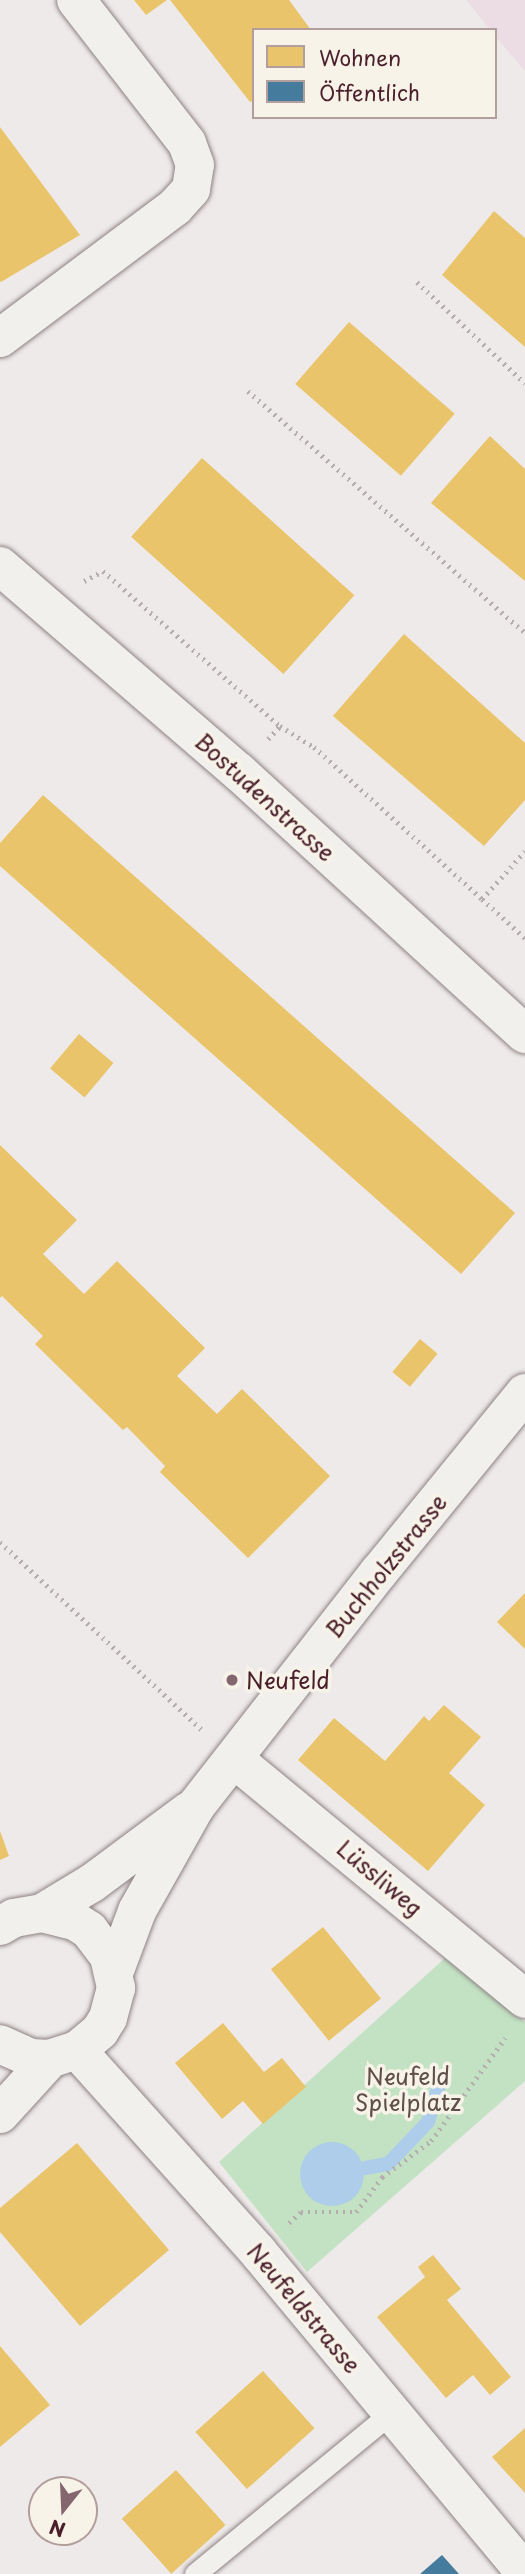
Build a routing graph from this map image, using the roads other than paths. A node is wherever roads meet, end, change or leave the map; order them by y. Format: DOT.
graph roads {
  1 [pos="76,0"];
  2 [pos="0,338"];
  3 [pos="0,566"];
  4 [pos="525,1034"];
  5 [pos="525,1393"];
  6 [pos="234,1759"];
  7 [pos="196,1806"];
  8 [pos="42,1913"];
  9 [pos="0,1926"];
  10 [pos="114,1973"];
  11 [pos="518,2014"];
  12 [pos="0,2045"];
  13 [pos="64,2054"];
  14 [pos="0,2114"];
  15 [pos="392,2412"];
  16 [pos="525,2571"];
  17 [pos="195,2574"];
  1 -- 2 [label="street"];
  3 -- 4 [label="street, Bostudenstrasse"];
  5 -- 6 [label="street, Buchholzstrasse"];
  6 -- 7 [label="street, Buchholzstrasse"];
  6 -- 11 [label="street, Lüssliweg"];
  7 -- 8 [label="street, Buchholzstrasse"];
  7 -- 10 [label="street, Buchholzstrasse"];
  8 -- 9 [label="street"];
  8 -- 10 [label="street"];
  10 -- 13 [label="street, Buchholzstrasse"];
  12 -- 13 [label="street"];
  13 -- 14 [label="street"];
  13 -- 15 [label="street, Neufeldstrasse"];
  15 -- 16 [label="street, Neufeldstrasse"];
  15 -- 17 [label="lane"];
}
